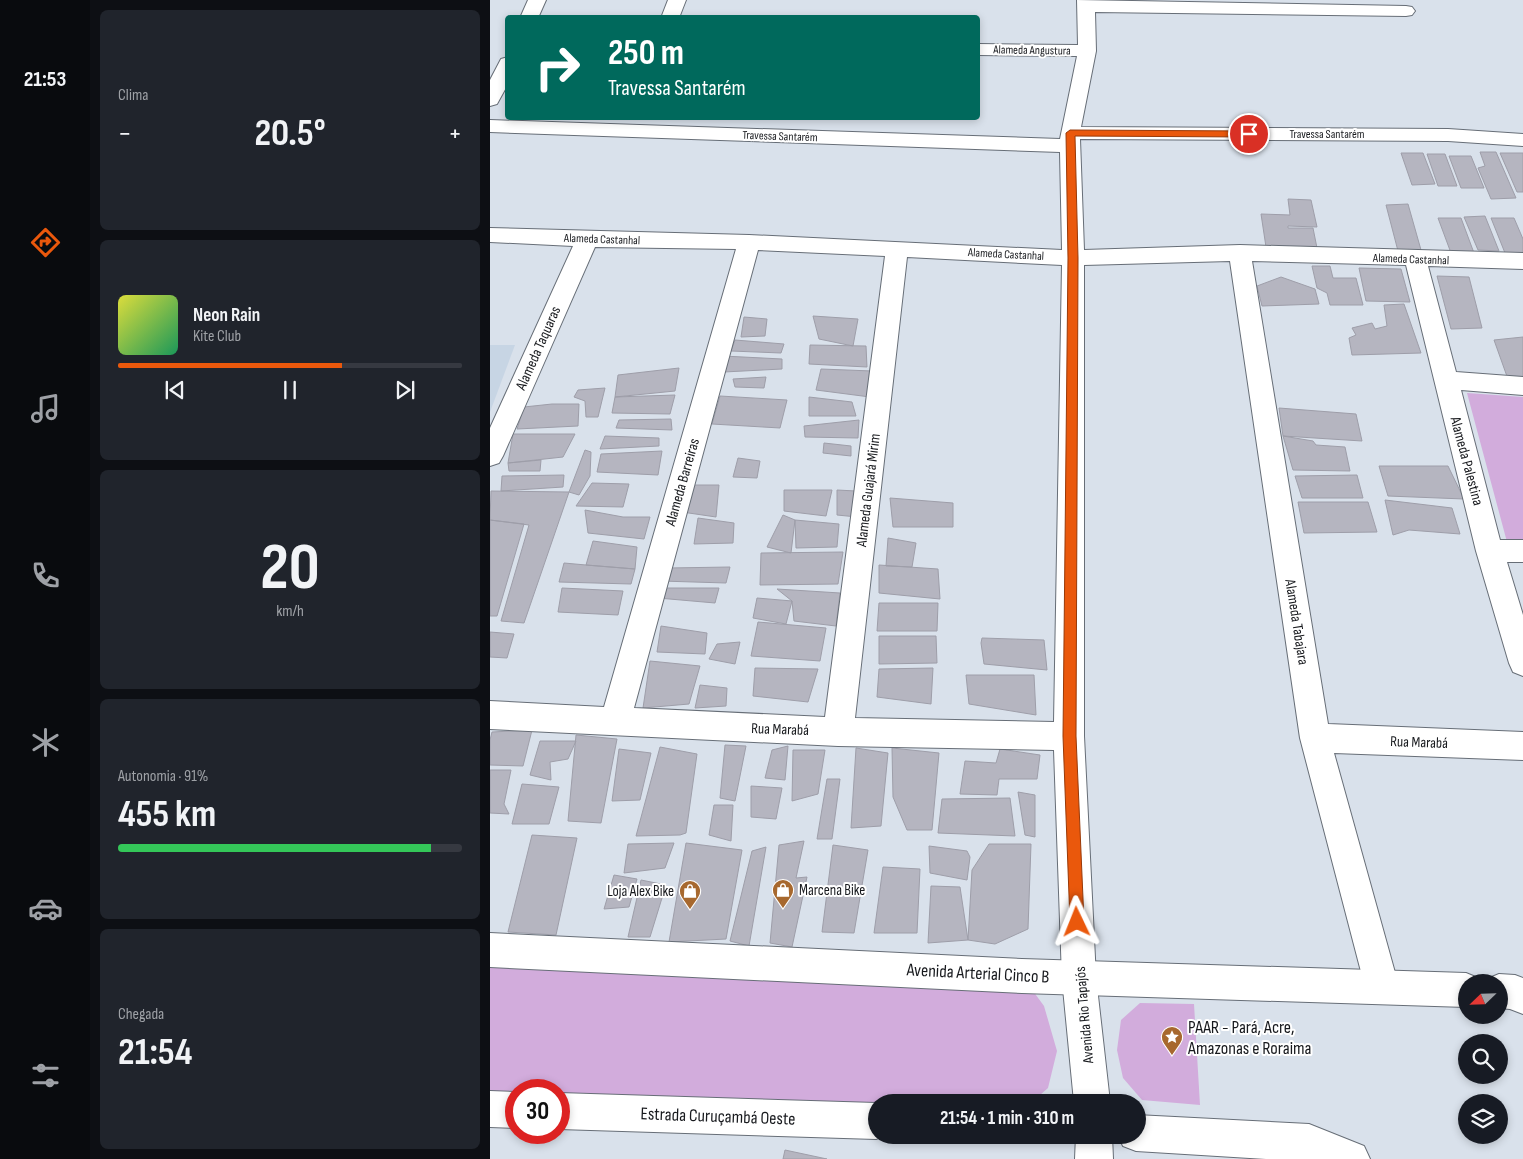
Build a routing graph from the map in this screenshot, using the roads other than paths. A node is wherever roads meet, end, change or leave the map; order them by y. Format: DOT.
graph roads {
  1 [pos="537,0"];
  2 [pos="677,0"];
  3 [pos="1086,4"];
  4 [pos="1406,11"];
  5 [pos="530,15"];
  6 [pos="671,15"];
  7 [pos="980,49"];
  8 [pos="1087,50"];
  9 [pos="505,69"];
  10 [pos="490,100"];
  11 [pos="631,124"];
  12 [pos="490,126"];
  13 [pos="1070,139"];
  14 [pos="1523,140"];
  15 [pos="490,235"];
  16 [pos="587,239"];
  17 [pos="749,242"];
  18 [pos="897,248"];
  19 [pos="1240,252"];
  20 [pos="1073,258"];
  21 [pos="1415,259"];
  22 [pos="1523,261"];
  23 [pos="1446,380"];
  24 [pos="1523,386"];
  25 [pos="490,456"];
  26 [pos="1490,551"];
  27 [pos="1523,551"];
  28 [pos="1523,663"];
  29 [pos="490,715"];
  30 [pos="615,722"];
  31 [pos="838,732"];
  32 [pos="1069,736"];
  33 [pos="1315,738"];
  34 [pos="1523,746"];
  35 [pos="490,950"];
  36 [pos="1080,978"];
  37 [pos="1382,986"];
  38 [pos="1458,990"];
  39 [pos="1091,1094"];
  40 [pos="490,1109"];
  41 [pos="505,1110"];
  42 [pos="570,1111"];
  43 [pos="868,1121"];
  44 [pos="1146,1134"];
  45 [pos="1094,1144"];
  46 [pos="1094,1159"];
  47 [pos="1351,1159"];
  1 -- 5 [label="street"];
  2 -- 6 [label="street"];
  3 -- 4 [label="street"];
  3 -- 8 [label="street, Avenida Rio Tapajós"];
  7 -- 8 [label="street, Alameda Angustura"];
  8 -- 13 [label="street, Avenida Rio Tapajós"];
  9 -- 10 [label="street"];
  11 -- 12 [label="street, Travessa Santarém"];
  11 -- 13 [label="street, Travessa Santarém"];
  13 -- 14 [label="street, Travessa Santarém"];
  13 -- 20 [label="street, Avenida Rio Tapajós"];
  15 -- 16 [label="street, Alameda Castanhal"];
  16 -- 17 [label="street, Alameda Castanhal"];
  16 -- 25 [label="street, Alameda Taquaras"];
  17 -- 18 [label="street, Alameda Castanhal"];
  17 -- 30 [label="street, Alameda Barreiras"];
  18 -- 20 [label="street, Alameda Castanhal"];
  18 -- 31 [label="street, Alameda Guajará Mirim"];
  19 -- 20 [label="street, Alameda Castanhal"];
  19 -- 21 [label="street, Alameda Castanhal"];
  19 -- 33 [label="street, Alameda Tabajara"];
  20 -- 32 [label="street, Avenida Rio Tapajós"];
  21 -- 22 [label="street, Alameda Castanhal"];
  21 -- 23 [label="street, Alameda Palestina"];
  23 -- 24 [label="street"];
  23 -- 26 [label="street, Alameda Palestina"];
  26 -- 27 [label="street"];
  26 -- 28 [label="street, Alameda Palestina"];
  29 -- 30 [label="street, Rua Marabá"];
  30 -- 31 [label="street, Rua Marabá"];
  31 -- 32 [label="street, Rua Marabá"];
  32 -- 36 [label="street, Avenida Rio Tapajós"];
  33 -- 34 [label="street, Rua Marabá"];
  33 -- 37 [label="street, Alameda Tabajara"];
  35 -- 36 [label="street, Avenida Arterial Cinco B"];
  36 -- 37 [label="street, Avenida Arterial Cinco B"];
  36 -- 39 [label="street, Avenida Rio Tapajós"];
  37 -- 38 [label="street, Avenida Arterial Cinco B"];
  40 -- 41 [label="street"];
  42 -- 43 [label="street, Estrada Curuçambá Oeste"];
  44 -- 47 [label="street"];
  45 -- 46 [label="street"];
}
